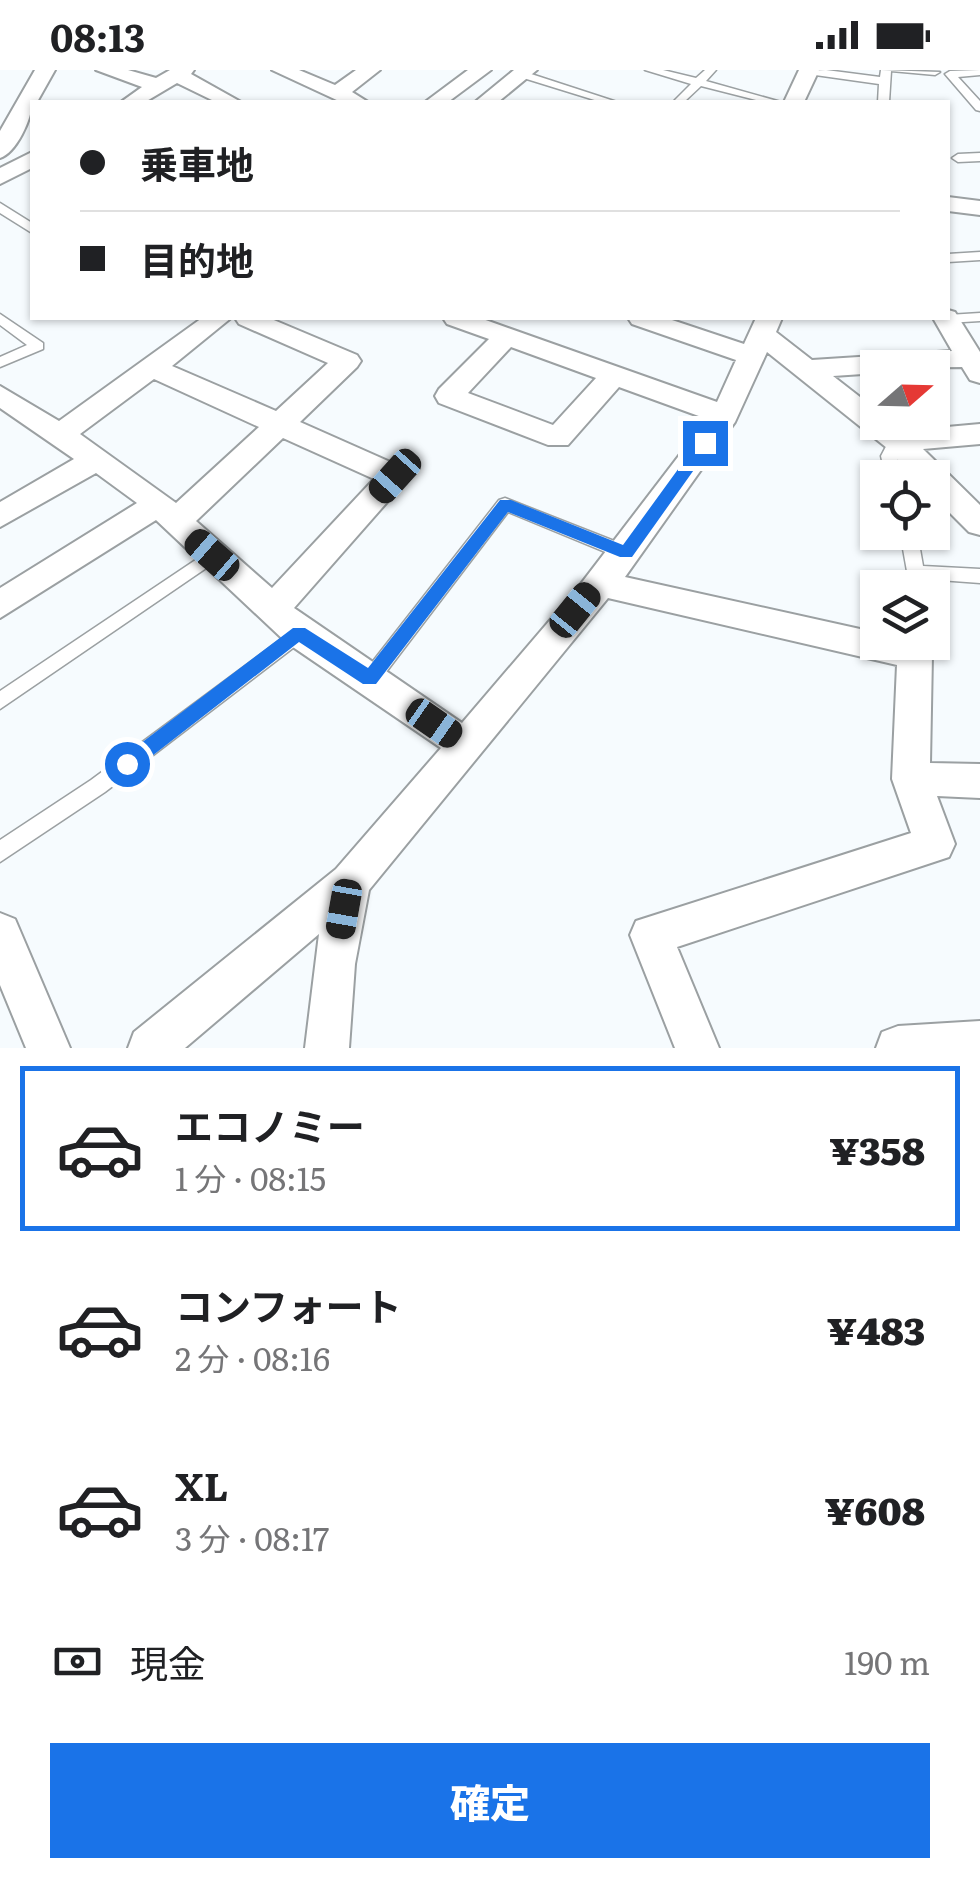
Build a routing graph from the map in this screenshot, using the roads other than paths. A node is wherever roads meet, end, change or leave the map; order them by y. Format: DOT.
graph roads {
  1 [pos="45,70"];
  2 [pos="106,70"];
  3 [pos="282,70"];
  4 [pos="370,70"];
  5 [pos="481,70"];
  6 [pos="650,70"];
  7 [pos="711,70"];
  8 [pos="896,70"];
  9 [pos="809,71"];
  10 [pos="934,71"];
  11 [pos="524,72"];
  12 [pos="980,72"];
  13 [pos="950,74"];
  14 [pos="885,76"];
  15 [pos="173,77"];
  16 [pos="698,82"];
  17 [pos="336,93"];
  18 [pos="32,100"];
  19 [pos="133,100"];
  20 [pos="225,100"];
  21 [pos="353,100"];
  22 [pos="439,100"];
  23 [pos="488,100"];
  24 [pos="605,100"];
  25 [pos="680,100"];
  26 [pos="768,100"];
  27 [pos="795,100"];
  28 [pos="0,102"];
  29 [pos="980,108"];
  30 [pos="28,109"];
  31 [pos="0,150"];
  32 [pos="980,157"];
  33 [pos="958,158"];
  34 [pos="30,160"];
  35 [pos="0,177"];
  36 [pos="950,204"];
  37 [pos="0,208"];
  38 [pos="980,208"];
  39 [pos="30,228"];
  40 [pos="980,256"];
  41 [pos="950,258"];
  42 [pos="980,316"];
  43 [pos="0,318"];
  44 [pos="950,318"];
  45 [pos="215,320"];
  46 [pos="253,320"];
  47 [pos="465,320"];
  48 [pos="655,320"];
  49 [pos="948,320"];
  50 [pos="496,327"];
  51 [pos="761,336"];
  52 [pos="0,362"];
  53 [pos="975,366"];
  54 [pos="151,367"];
  55 [pos="811,368"];
  56 [pos="614,374"];
  57 [pos="0,395"];
  58 [pos="860,409"];
  59 [pos="725,415"];
  60 [pos="278,427"];
  61 [pos="61,434"];
  62 [pos="980,434"];
  63 [pos="950,436"];
  64 [pos="897,440"];
  65 [pos="95,460"];
  66 [pos="890,460"];
  67 [pos="166,513"];
  68 [pos="0,516"];
  69 [pos="980,524"];
  70 [pos="626,553"];
  71 [pos="212,555"];
  72 [pos="980,576"];
  73 [pos="950,578"];
  74 [pos="596,583"];
  75 [pos="0,605"];
  76 [pos="275,607"];
  77 [pos="299,633"];
  78 [pos="370,679"];
  79 [pos="0,701"];
  80 [pos="466,745"];
  81 [pos="911,779"];
  82 [pos="980,781"];
  83 [pos="0,852"];
  84 [pos="350,882"];
  85 [pos="0,933"];
  86 [pos="980,1043"];
  87 [pos="48,1048"];
  88 [pos="150,1048"];
  89 [pos="327,1048"];
  90 [pos="697,1048"];
  91 [pos="898,1048"];
  1 -- 18 [label="street"];
  2 -- 15 [label="street"];
  3 -- 17 [label="street"];
  4 -- 17 [label="street"];
  5 -- 22 [label="street"];
  6 -- 16 [label="lane"];
  7 -- 16 [label="lane"];
  8 -- 10 [label="lane"];
  9 -- 14 [label="lane"];
  9 -- 27 [label="street"];
  10 -- 13 [label="lane"];
  11 -- 23 [label="street"];
  11 -- 24 [label="lane"];
  12 -- 13 [label="lane"];
  13 -- 29 [label="lane"];
  15 -- 19 [label="street"];
  15 -- 20 [label="street"];
  16 -- 25 [label="lane"];
  16 -- 26 [label="lane"];
  17 -- 21 [label="street"];
  28 -- 30 [label="street"];
  30 -- 31 [label="street"];
  32 -- 33 [label="lane"];
  34 -- 35 [label="street"];
  36 -- 38 [label="street"];
  37 -- 39 [label="lane"];
  40 -- 41 [label="lane"];
  42 -- 44 [label="lane"];
  43 -- 52 [label="lane"];
  45 -- 54 [label="street"];
  46 -- 60 [label="street"];
  47 -- 50 [label="street"];
  48 -- 51 [label="street"];
  49 -- 53 [label="street"];
  50 -- 56 [label="street"];
  50 -- 56 [label="street"];
  51 -- 55 [label="street"];
  51 -- 59 [label="street"];
  53 -- 55 [label="street"];
  54 -- 60 [label="street"];
  54 -- 61 [label="street"];
  55 -- 58 [label="street"];
  56 -- 59 [label="street"];
  57 -- 61 [label="street"];
  59 -- 70 [label="street"];
  60 -- 67 [label="street"];
  60 -- 76 [label="street"];
  61 -- 65 [label="street"];
  62 -- 63 [label="street"];
  64 -- 66 [label="lane"];
  64 -- 69 [label="street"];
  65 -- 67 [label="street"];
  65 -- 68 [label="street"];
  67 -- 71 [label="street"];
  67 -- 75 [label="street"];
  70 -- 74 [label="street"];
  70 -- 78 [label="lane"];
  71 -- 76 [label="street"];
  71 -- 79 [label="lane"];
  72 -- 73 [label="lane"];
  74 -- 80 [label="street"];
  74 -- 81 [label="street"];
  76 -- 77 [label="street"];
  77 -- 78 [label="street"];
  77 -- 83 [label="lane"];
  78 -- 80 [label="street"];
  80 -- 84 [label="street"];
  81 -- 82 [label="street"];
  81 -- 90 [label="street"];
  84 -- 88 [label="street"];
  84 -- 89 [label="street"];
  85 -- 87 [label="street"];
  86 -- 91 [label="street"];
}
